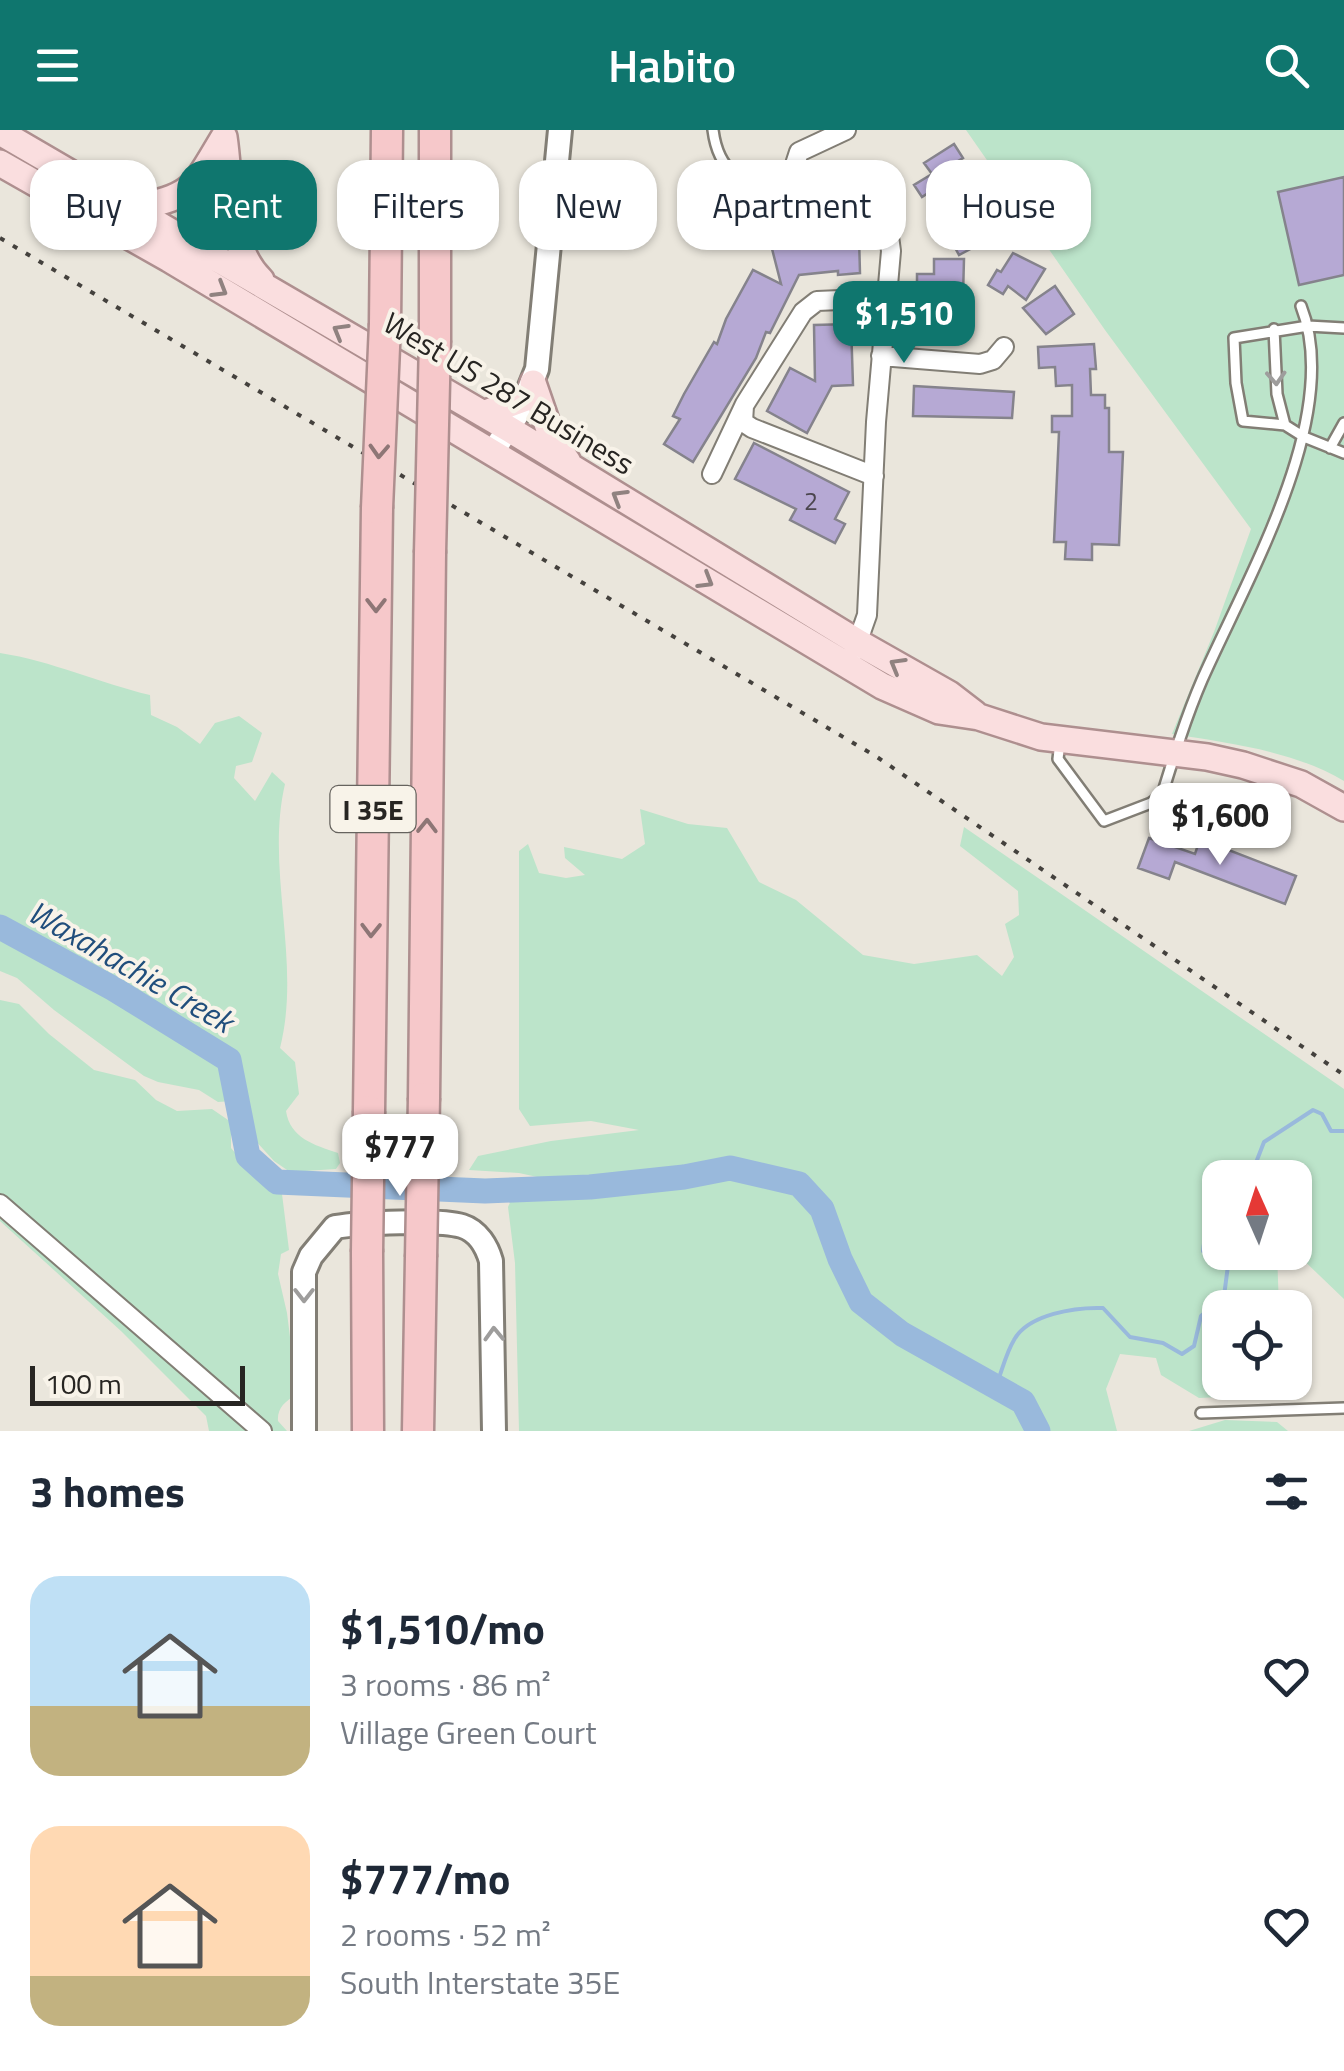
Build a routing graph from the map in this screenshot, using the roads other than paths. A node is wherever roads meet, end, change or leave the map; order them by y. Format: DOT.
graph roads {
  1 [pos="435,130"];
  2 [pos="455,130"];
  3 [pos="560,130"];
  4 [pos="713,130"];
  5 [pos="846,130"];
  6 [pos="0,132"];
  7 [pos="224,134"];
  8 [pos="385,139"];
  9 [pos="49,160"];
  10 [pos="720,160"];
  11 [pos="795,160"];
  12 [pos="0,164"];
  13 [pos="157,202"];
  14 [pos="157,231"];
  15 [pos="175,248"];
  16 [pos="891,250"];
  17 [pos="276,293"];
  18 [pos="886,298"];
  19 [pos="1301,306"];
  20 [pos="1308,326"];
  21 [pos="1344,328"];
  22 [pos="434,329"];
  23 [pos="1274,329"];
  24 [pos="1004,347"];
  25 [pos="882,356"];
  26 [pos="530,390"];
  27 [pos="745,404"];
  28 [pos="483,414"];
  29 [pos="1344,423"];
  30 [pos="1286,426"];
  31 [pos="509,429"];
  32 [pos="1304,438"];
  33 [pos="1330,448"];
  34 [pos="492,453"];
  35 [pos="1344,453"];
  36 [pos="579,473"];
  37 [pos="712,474"];
  38 [pos="874,476"];
  39 [pos="853,654"];
  40 [pos="1060,740"];
  41 [pos="1175,753"];
  42 [pos="1344,808"];
  43 [pos="0,1204"];
  44 [pos="1344,1408"];
  45 [pos="1202,1413"];
  46 [pos="262,1431"];
  47 [pos="304,1431"];
  48 [pos="368,1431"];
  49 [pos="418,1431"];
  50 [pos="494,1431"];
  1 -- 22 [label="highway, I 35E"];
  2 -- 22 [label="highway"];
  3 -- 26 [label="main road"];
  4 -- 10 [label="lane"];
  5 -- 11 [label="street"];
  6 -- 9 [label="main road, West US 287 Business"];
  7 -- 13 [label="main road"];
  7 -- 15 [label="main road"];
  7 -- 17 [label="main road"];
  8 -- 48 [label="highway, I 35E, one-way, bridge"];
  12 -- 15 [label="main road, West US 287 Business"];
  14 -- 15 [label="main road, West US 287 Business"];
  15 -- 17 [label="main road, West US 287 Business"];
  15 -- 34 [label="main road, West US 287 Business, one-way"];
  16 -- 18 [label="street"];
  28 -- 17 [label="main road, West US 287 Business, one-way"];
  18 -- 25 [label="street"];
  18 -- 27 [label="street"];
  19 -- 20 [label="lane"];
  20 -- 21 [label="lane"];
  20 -- 23 [label="lane"];
  20 -- 32 [label="lane"];
  49 -- 22 [label="highway, I 35E, one-way, bridge"];
  23 -- 30 [label="lane, one-way"];
  23 -- 30 [label="lane"];
  24 -- 25 [label="street"];
  25 -- 38 [label="street"];
  26 -- 28 [label="main road"];
  26 -- 31 [label="main road"];
  26 -- 36 [label="main road"];
  27 -- 37 [label="street"];
  27 -- 38 [label="street"];
  28 -- 31 [label="main road, West US 287 Business"];
  29 -- 33 [label="lane"];
  30 -- 32 [label="lane"];
  31 -- 34 [label="main road"];
  31 -- 36 [label="main road, West US 287 Business"];
  32 -- 33 [label="lane"];
  32 -- 41 [label="lane"];
  33 -- 35 [label="lane"];
  34 -- 39 [label="main road, West US 287 Business, one-way"];
  39 -- 36 [label="main road, West US 287 Business, one-way"];
  38 -- 39 [label="street"];
  39 -- 40 [label="main road, West US 287 Business"];
  40 -- 41 [label="main road, West US 287 Business"];
  40 -- 41 [label="lane"];
  41 -- 42 [label="main road, West US 287 Business"];
  43 -- 46 [label="street"];
  44 -- 45 [label="lane"];
  50 -- 47 [label="main road, one-way"];
}
